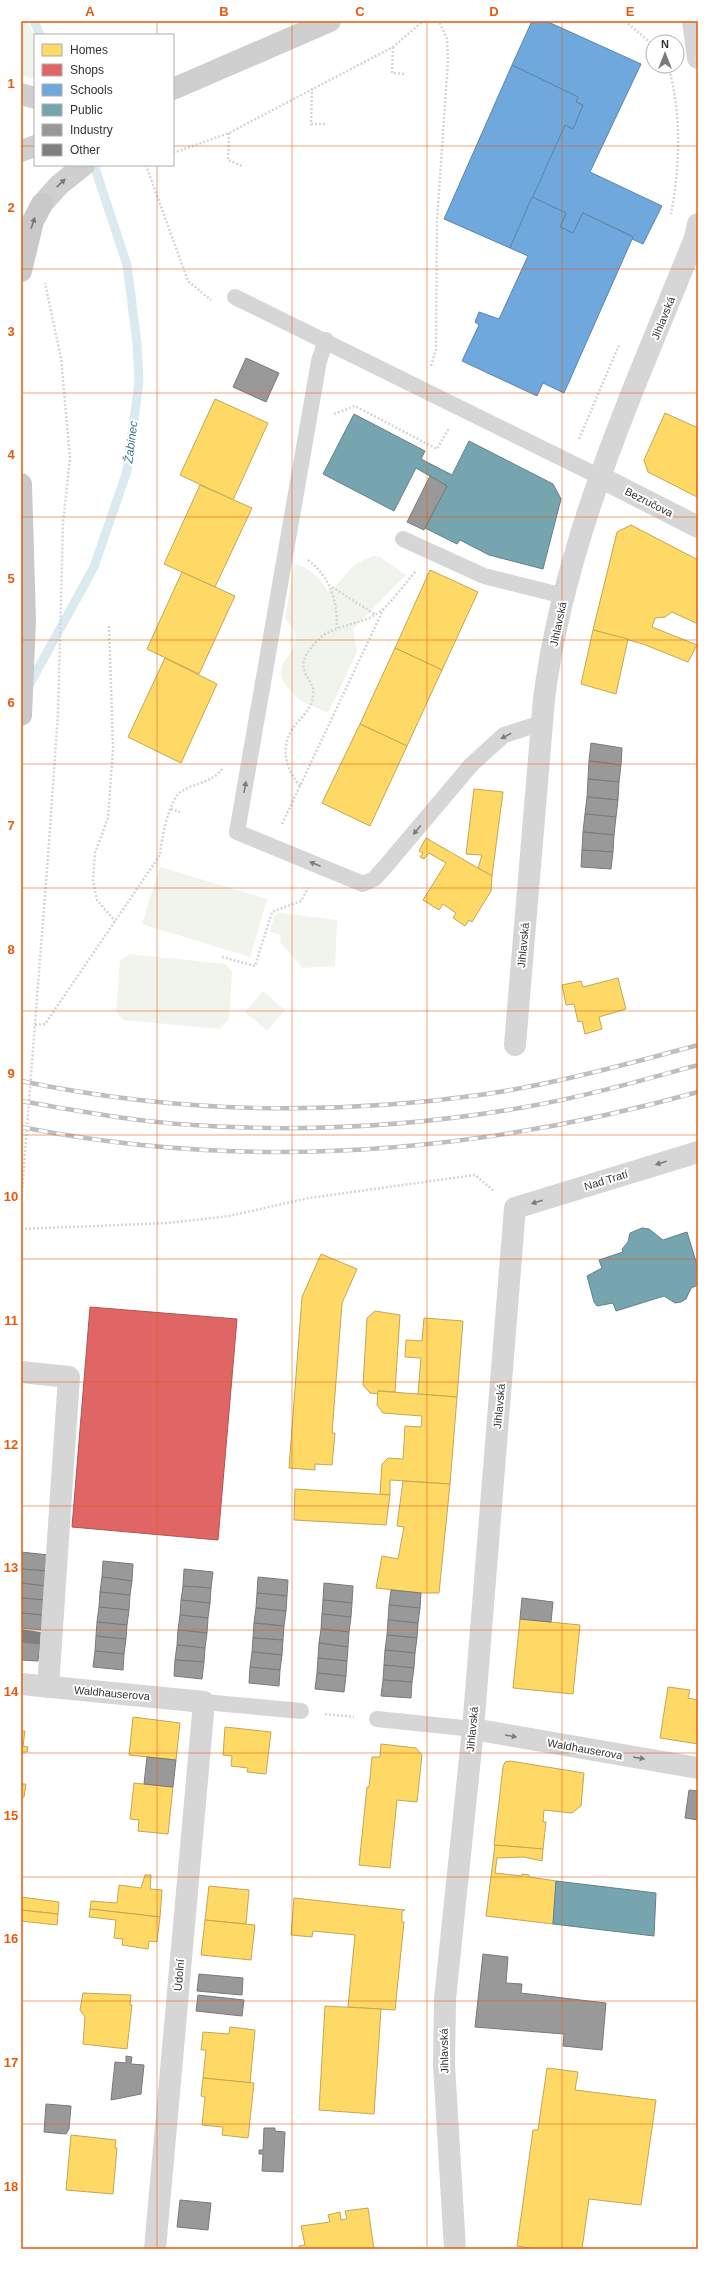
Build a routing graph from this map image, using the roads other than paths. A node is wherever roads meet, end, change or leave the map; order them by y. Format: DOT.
graph roads {
  1 [pos="330,21"];
  2 [pos="693,21"];
  3 [pos="698,58"];
  4 [pos="223,67"];
  5 [pos="174,78"];
  6 [pos="174,89"];
  7 [pos="21,94"];
  8 [pos="34,98"];
  9 [pos="174,102"];
  10 [pos="83,166"];
  11 [pos="698,224"];
  12 [pos="21,271"];
  13 [pos="235,297"];
  14 [pos="326,340"];
  15 [pos="600,476"];
  16 [pos="21,484"];
  17 [pos="698,527"];
  18 [pos="403,539"];
  19 [pos="564,596"];
  20 [pos="21,715"];
  21 [pos="542,723"];
  22 [pos="515,1045"];
  23 [pos="698,1152"];
  24 [pos="515,1208"];
  25 [pos="21,1372"];
  26 [pos="21,1684"];
  27 [pos="48,1687"];
  28 [pos="204,1702"];
  29 [pos="301,1712"];
  30 [pos="376,1719"];
  31 [pos="473,1729"];
  32 [pos="698,1768"];
  33 [pos="155,2249"];
  34 [pos="455,2249"];
  1 -- 4 [label="main road"];
  2 -- 3 [label="street"];
  4 -- 5 [label="main road"];
  4 -- 6 [label="main road"];
  4 -- 9 [label="main road"];
  7 -- 8 [label="main road"];
  12 -- 10 [label="main road, one-way"];
  11 -- 15 [label="street, Jihlavská"];
  13 -- 14 [label="lane"];
  14 -- 15 [label="lane"];
  21 -- 14 [label="lane, one-way"];
  15 -- 17 [label="street, Bezručova"];
  15 -- 19 [label="street, Jihlavská"];
  16 -- 20 [label="main road"];
  18 -- 19 [label="lane"];
  19 -- 21 [label="street, Jihlavská"];
  21 -- 22 [label="street, Jihlavská"];
  23 -- 24 [label="street, Nad Tratí, one-way"];
  24 -- 31 [label="street, Jihlavská"];
  25 -- 27 [label="street"];
  26 -- 27 [label="street, Waldhauserova"];
  27 -- 28 [label="street, Waldhauserova"];
  28 -- 29 [label="lane"];
  28 -- 33 [label="street, Údolní"];
  30 -- 31 [label="lane"];
  31 -- 32 [label="street, Waldhauserova, one-way"];
  31 -- 34 [label="street, Jihlavská"];
}
